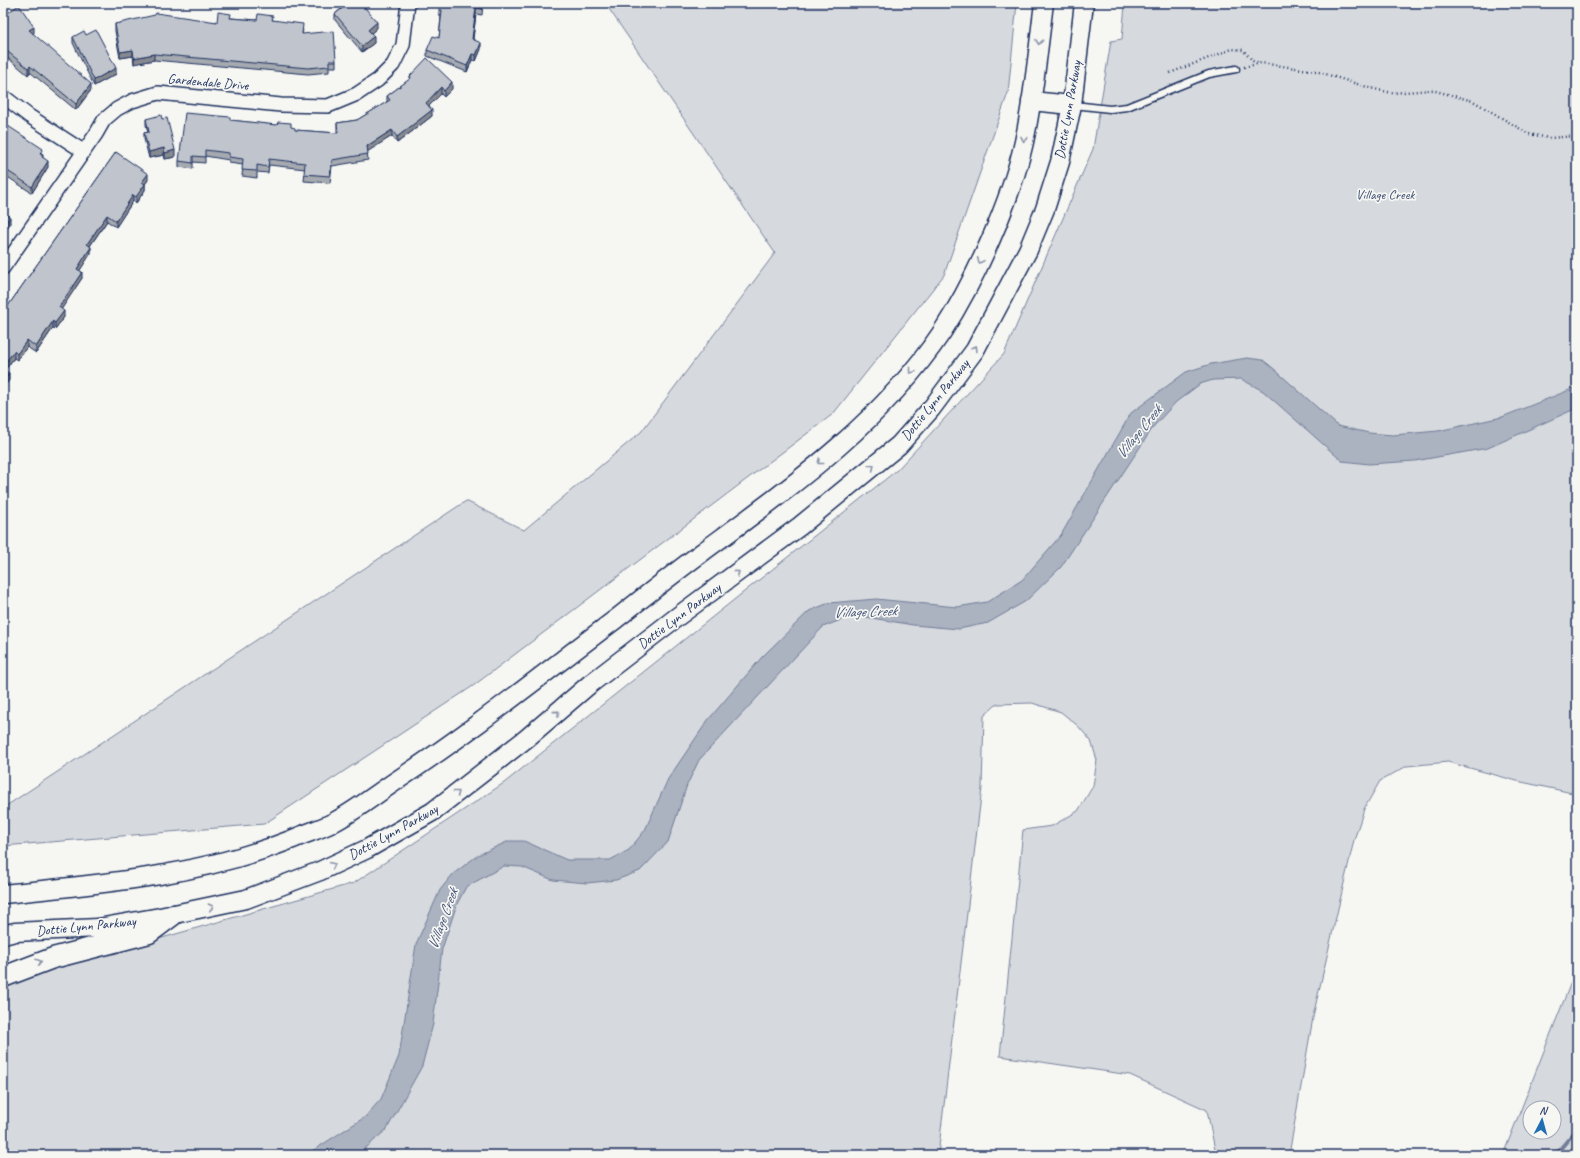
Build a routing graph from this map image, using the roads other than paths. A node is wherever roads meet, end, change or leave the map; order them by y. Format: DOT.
graph roads {
  1 [pos="408,3"];
  2 [pos="1044,3"];
  3 [pos="1084,3"];
  4 [pos="1236,69"];
  5 [pos="3,96"];
  6 [pos="1031,101"];
  7 [pos="1072,105"];
  8 [pos="83,151"];
  9 [pos="3,268"];
  10 [pos="3,894"];
  11 [pos="172,915"];
  12 [pos="3,935"];
  13 [pos="3,977"];
  1 -- 8 [label="street, Gardendale Drive"];
  2 -- 6 [label="main road, one-way"];
  3 -- 7 [label="main road, Dottie Lynn Parkway"];
  4 -- 7 [label="lane"];
  5 -- 8 [label="street"];
  6 -- 7 [label="main road"];
  6 -- 10 [label="main road, one-way"];
  11 -- 7 [label="main road, Dottie Lynn Parkway, one-way"];
  8 -- 9 [label="street, Gardendale Drive"];
  11 -- 12 [label="main road, Dottie Lynn Parkway"];
  13 -- 11 [label="main road, one-way"];
}
